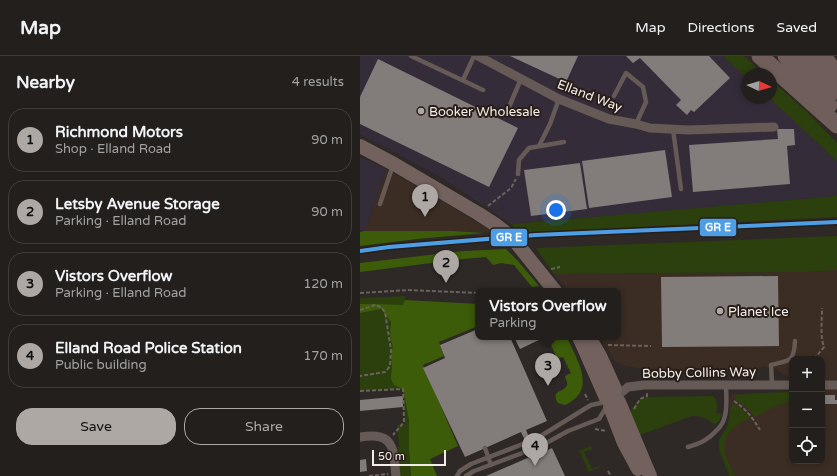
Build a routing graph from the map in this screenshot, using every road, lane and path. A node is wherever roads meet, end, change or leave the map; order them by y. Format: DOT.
graph roads {
  1 [pos="411,56"];
  2 [pos="474,56"];
  3 [pos="478,56"];
  4 [pos="760,56"];
  5 [pos="786,56"];
  6 [pos="806,56"];
  7 [pos="823,56"];
  8 [pos="417,57"];
  9 [pos="837,75"];
  10 [pos="521,79"];
  11 [pos="463,80"];
  12 [pos="483,90"];
  13 [pos="837,91"];
  14 [pos="614,96"];
  15 [pos="559,99"];
  16 [pos="509,107"];
  17 [pos="837,114"];
  18 [pos="636,124"];
  19 [pos="837,125"];
  20 [pos="774,127"];
  21 [pos="673,129"];
  22 [pos="564,142"];
  23 [pos="360,146"];
  24 [pos="540,146"];
  25 [pos="394,164"];
  26 [pos="518,174"];
  27 [pos="681,189"];
  28 [pos="380,204"];
  29 [pos="479,214"];
  30 [pos="552,288"];
  31 [pos="360,293"];
  32 [pos="475,294"];
  33 [pos="822,308"];
  34 [pos="360,310"];
  35 [pos="580,340"];
  36 [pos="591,341"];
  37 [pos="795,341"];
  38 [pos="651,346"];
  39 [pos="816,356"];
  40 [pos="360,376"];
  41 [pos="726,384"];
  42 [pos="772,384"];
  43 [pos="789,385"];
  44 [pos="825,385"];
  45 [pos="837,385"];
  46 [pos="360,391"];
  47 [pos="611,401"];
  48 [pos="592,422"];
  49 [pos="760,430"];
  50 [pos="610,433"];
  51 [pos="360,437"];
  52 [pos="388,441"];
  53 [pos="688,447"];
  54 [pos="485,448"];
  55 [pos="488,457"];
  56 [pos="491,465"];
  57 [pos="608,471"];
  58 [pos="395,475"];
  59 [pos="369,476"];
  60 [pos="457,476"];
  61 [pos="466,476"];
  62 [pos="610,476"];
  63 [pos="642,476"];
  64 [pos="650,476"];
  1 -- 8 [label="lane"];
  2 -- 11 [label="lane"];
  3 -- 10 [label="street, Elland Way"];
  4 -- 19 [label="highway"];
  5 -- 17 [label="highway"];
  6 -- 13 [label="highway"];
  7 -- 9 [label="highway"];
  8 -- 11 [label="lane"];
  10 -- 15 [label="street, Elland Way"];
  10 -- 16 [label="lane"];
  11 -- 12 [label="lane"];
  14 -- 18 [label="lane"];
  15 -- 18 [label="street, Elland Way"];
  15 -- 24 [label="lane"];
  18 -- 21 [label="street, Elland Way"];
  20 -- 21 [label="street, Elland Way"];
  21 -- 27 [label="lane"];
  22 -- 24 [label="lane"];
  23 -- 25 [label="main road"];
  24 -- 26 [label="lane"];
  25 -- 28 [label="lane"];
  25 -- 29 [label="main road"];
  26 -- 29 [label="path"];
  29 -- 30 [label="main road"];
  31 -- 32 [label="path"];
  33 -- 39 [label="path"];
  34 -- 40 [label="path"];
  35 -- 47 [label="main road"];
  36 -- 38 [label="path"];
  36 -- 47 [label="main road"];
  37 -- 42 [label="lane"];
  41 -- 42 [label="street, Bobby Collins Way"];
  41 -- 47 [label="street, Bobby Collins Way"];
  41 -- 49 [label="path"];
  41 -- 53 [label="lane"];
  42 -- 43 [label="street, Bobby Collins Way"];
  44 -- 45 [label="street"];
  46 -- 52 [label="path"];
  47 -- 48 [label="lane"];
  47 -- 55 [label="lane"];
  47 -- 63 [label="main road"];
  47 -- 64 [label="main road"];
  48 -- 50 [label="path"];
  48 -- 56 [label="lane"];
  51 -- 52 [label="street"];
  52 -- 58 [label="street"];
  54 -- 55 [label="lane"];
  55 -- 56 [label="lane"];
  55 -- 60 [label="lane"];
  56 -- 61 [label="lane"];
  57 -- 62 [label="path"];
  58 -- 59 [label="path"];
}
